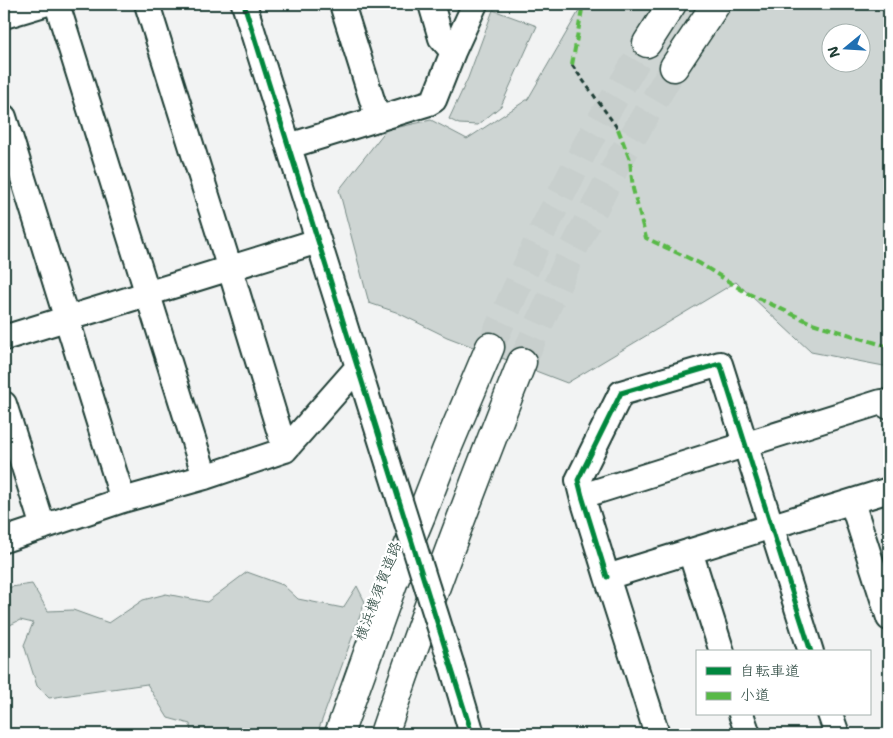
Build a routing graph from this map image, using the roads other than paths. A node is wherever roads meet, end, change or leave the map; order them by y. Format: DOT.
graph roads {
  1 [pos="44,4"];
  2 [pos="57,4"];
  3 [pos="147,4"];
  4 [pos="244,4"];
  5 [pos="342,4"];
  6 [pos="431,4"];
  7 [pos="475,4"];
  8 [pos="672,4"];
  9 [pos="716,4"];
  10 [pos="4,16"];
  11 [pos="647,44"];
  12 [pos="453,52"];
  13 [pos="674,67"];
  14 [pos="4,117"];
  15 [pos="378,119"];
  16 [pos="289,146"];
  17 [pos="318,241"];
  18 [pos="230,268"];
  19 [pos="148,293"];
  20 [pos="67,318"];
  21 [pos="4,338"];
  22 [pos="490,347"];
  23 [pos="522,362"];
  24 [pos="358,367"];
  25 [pos="4,404"];
  26 [pos="889,407"];
  27 [pos="747,445"];
  28 [pos="285,450"];
  29 [pos="205,477"];
  30 [pos="889,490"];
  31 [pos="582,496"];
  32 [pos="123,500"];
  33 [pos="852,502"];
  34 [pos="771,526"];
  35 [pos="43,527"];
  36 [pos="4,540"];
  37 [pos="690,551"];
  38 [pos="607,577"];
  39 [pos="889,618"];
  40 [pos="721,650"];
  41 [pos="810,650"];
  42 [pos="743,716"];
  43 [pos="831,716"];
  44 [pos="339,734"];
  45 [pos="384,734"];
  46 [pos="472,734"];
  47 [pos="657,734"];
  48 [pos="748,734"];
  49 [pos="837,734"];
  1 -- 10 [label="street"];
  2 -- 19 [label="street"];
  3 -- 18 [label="street"];
  4 -- 16 [label="street"];
  5 -- 15 [label="street"];
  6 -- 12 [label="street"];
  7 -- 12 [label="street"];
  8 -- 11 [label="highway"];
  9 -- 13 [label="highway"];
  12 -- 15 [label="street"];
  14 -- 20 [label="street"];
  15 -- 16 [label="street"];
  16 -- 17 [label="street"];
  17 -- 18 [label="street"];
  17 -- 24 [label="street"];
  18 -- 19 [label="street"];
  18 -- 28 [label="street"];
  19 -- 20 [label="street"];
  19 -- 29 [label="street"];
  20 -- 21 [label="street"];
  20 -- 32 [label="street"];
  22 -- 44 [label="highway, 横浜横須賀道路"];
  23 -- 45 [label="highway"];
  24 -- 28 [label="street"];
  24 -- 46 [label="street, bridge"];
  25 -- 35 [label="street"];
  26 -- 27 [label="street"];
  27 -- 31 [label="street"];
  27 -- 31 [label="street"];
  27 -- 34 [label="street"];
  28 -- 29 [label="street"];
  29 -- 32 [label="street"];
  30 -- 33 [label="street"];
  31 -- 38 [label="street"];
  32 -- 35 [label="street"];
  33 -- 34 [label="street"];
  33 -- 39 [label="street"];
  34 -- 37 [label="street"];
  34 -- 41 [label="street"];
  35 -- 36 [label="street"];
  37 -- 38 [label="street"];
  37 -- 40 [label="street"];
  38 -- 47 [label="street"];
  42 -- 48 [label="street"];
  43 -- 49 [label="street"];
}
